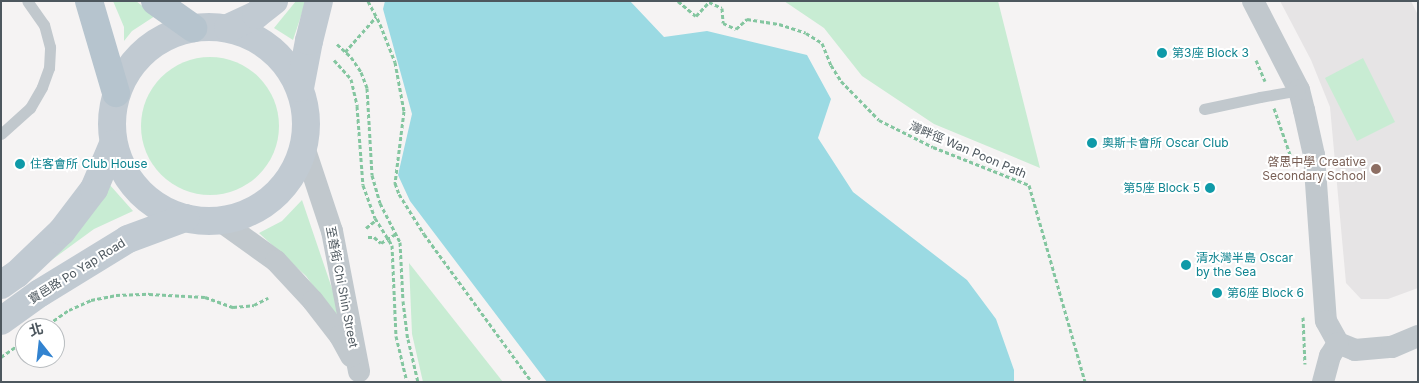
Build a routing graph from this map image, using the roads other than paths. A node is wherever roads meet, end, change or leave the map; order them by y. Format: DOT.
graph roads {
  1 [pos="27,1"];
  2 [pos="89,1"];
  3 [pos="155,1"];
  4 [pos="274,1"];
  5 [pos="319,1"];
  6 [pos="1255,4"];
  7 [pos="193,28"];
  8 [pos="228,28"];
  9 [pos="300,88"];
  10 [pos="1299,90"];
  11 [pos="116,93"];
  12 [pos="1204,109"];
  13 [pos="1,134"];
  14 [pos="113,144"];
  15 [pos="304,147"];
  16 [pos="185,218"];
  17 [pos="219,220"];
  18 [pos="1,285"];
  19 [pos="1,321"];
  20 [pos="1418,336"];
  21 [pos="1338,343"];
  22 [pos="361,376"];
  23 [pos="1323,382"];
  1 -- 13 [label="lane"];
  2 -- 11 [label="main road"];
  3 -- 7 [label="main road"];
  4 -- 8 [label="main road, 寶邑路 Po Yap Road"];
  5 -- 9 [label="main road, 寶邑路 Po Yap Road"];
  6 -- 10 [label="street"];
  7 -- 8 [label="main road, 寶邑路 Po Yap Road"];
  7 -- 11 [label="main road, 寶邑路 Po Yap Road"];
  8 -- 9 [label="main road, 寶邑路 Po Yap Road"];
  9 -- 15 [label="main road, 寶邑路 Po Yap Road"];
  10 -- 12 [label="lane, bridge"];
  10 -- 21 [label="street"];
  11 -- 14 [label="main road, 寶邑路 Po Yap Road"];
  14 -- 16 [label="main road, 寶邑路 Po Yap Road"];
  14 -- 18 [label="main road, 寶邑路 Po Yap Road"];
  15 -- 17 [label="main road, 寶邑路 Po Yap Road"];
  15 -- 22 [label="street, 至善街 Chi Shin Street"];
  16 -- 17 [label="main road, 寶邑路 Po Yap Road"];
  16 -- 19 [label="main road, 寶邑路 Po Yap Road"];
  17 -- 22 [label="street, 至善街 Chi Shin Street"];
  20 -- 21 [label="street"];
  21 -- 23 [label="street"];
}
